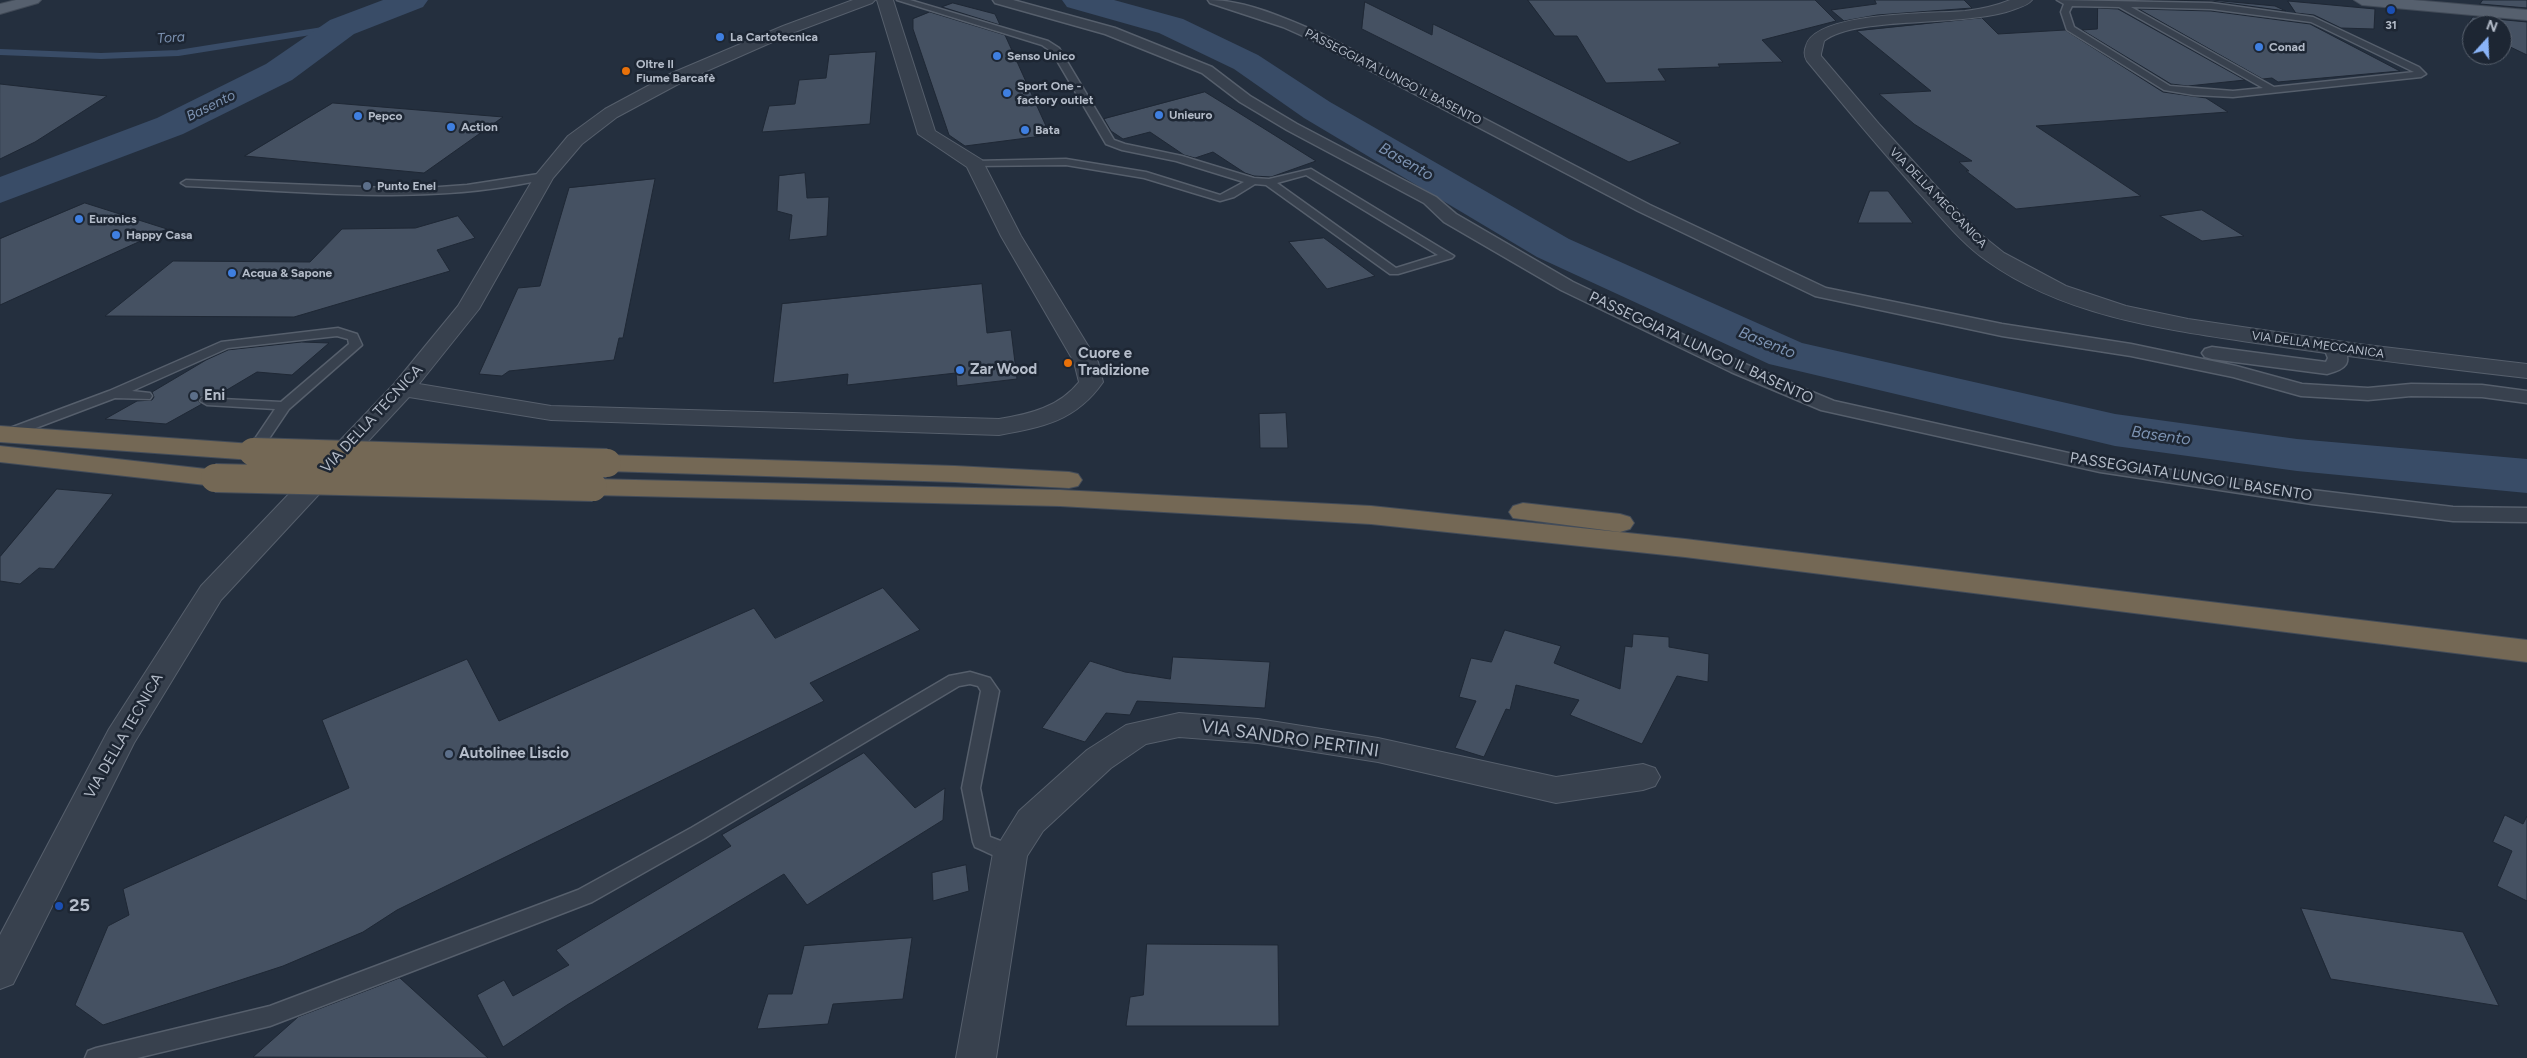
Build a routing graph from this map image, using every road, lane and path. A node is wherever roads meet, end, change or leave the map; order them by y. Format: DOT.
graph roads {
  1 [pos="8,0"];
  2 [pos="33,0"];
  3 [pos="868,0"];
  4 [pos="885,0"];
  5 [pos="901,0"];
  6 [pos="999,0"];
  7 [pos="1214,0"];
  8 [pos="2024,0"];
  9 [pos="2362,0"];
  10 [pos="2065,2"];
  11 [pos="2121,5"];
  12 [pos="0,7"];
  13 [pos="2527,15"];
  14 [pos="2273,90"];
  15 [pos="974,164"];
  16 [pos="545,176"];
  17 [pos="1253,181"];
  18 [pos="1269,182"];
  19 [pos="186,183"];
  20 [pos="2334,348"];
  21 [pos="2131,350"];
  22 [pos="2527,371"];
  23 [pos="403,389"];
  24 [pos="114,394"];
  25 [pos="145,396"];
  26 [pos="2527,397"];
  27 [pos="207,401"];
  28 [pos="284,406"];
  29 [pos="2,441"];
  30 [pos="253,452"];
  31 [pos="2527,515"];
  32 [pos="2527,633"];
  33 [pos="2527,651"];
  34 [pos="1643,777"];
  35 [pos="1010,852"];
  36 [pos="0,972"];
  37 [pos="96,1058"];
  38 [pos="976,1058"];
  1 -- 12 [label="main road"];
  2 -- 12 [label="main road"];
  3 -- 16 [label="street, VIA DELLA TECNICA"];
  4 -- 15 [label="street"];
  5 -- 17 [label="lane"];
  6 -- 31 [label="street, PASSEGGIATA LUNGO IL BASENTO"];
  7 -- 21 [label="street, PASSEGGIATA LUNGO IL BASENTO"];
  8 -- 20 [label="street, VIA DELLA MECCANICA"];
  9 -- 13 [label="main road"];
  10 -- 11 [label="lane"];
  10 -- 14 [label="lane"];
  11 -- 14 [label="lane"];
  11 -- 14 [label="lane"];
  15 -- 17 [label="lane"];
  15 -- 23 [label="street"];
  16 -- 19 [label="lane"];
  16 -- 23 [label="street, VIA DELLA TECNICA"];
  17 -- 18 [label="lane"];
  18 -- 18 [label="lane"];
  20 -- 21 [label="street, PASSEGGIATA LUNGO IL BASENTO"];
  20 -- 22 [label="street, VIA DELLA MECCANICA"];
  21 -- 26 [label="street, PASSEGGIATA LUNGO IL BASENTO"];
  23 -- 36 [label="street, VIA DELLA TECNICA"];
  24 -- 25 [label="lane"];
  24 -- 28 [label="lane"];
  24 -- 29 [label="lane"];
  27 -- 28 [label="lane"];
  28 -- 30 [label="lane"];
  29 -- 30 [label="highway"];
  29 -- 33 [label="highway, bridge"];
  30 -- 32 [label="highway, bridge"];
  34 -- 35 [label="street, VIA SANDRO PERTINI"];
  35 -- 37 [label="lane"];
  35 -- 38 [label="street, VIA SANDRO PERTINI"];
}
